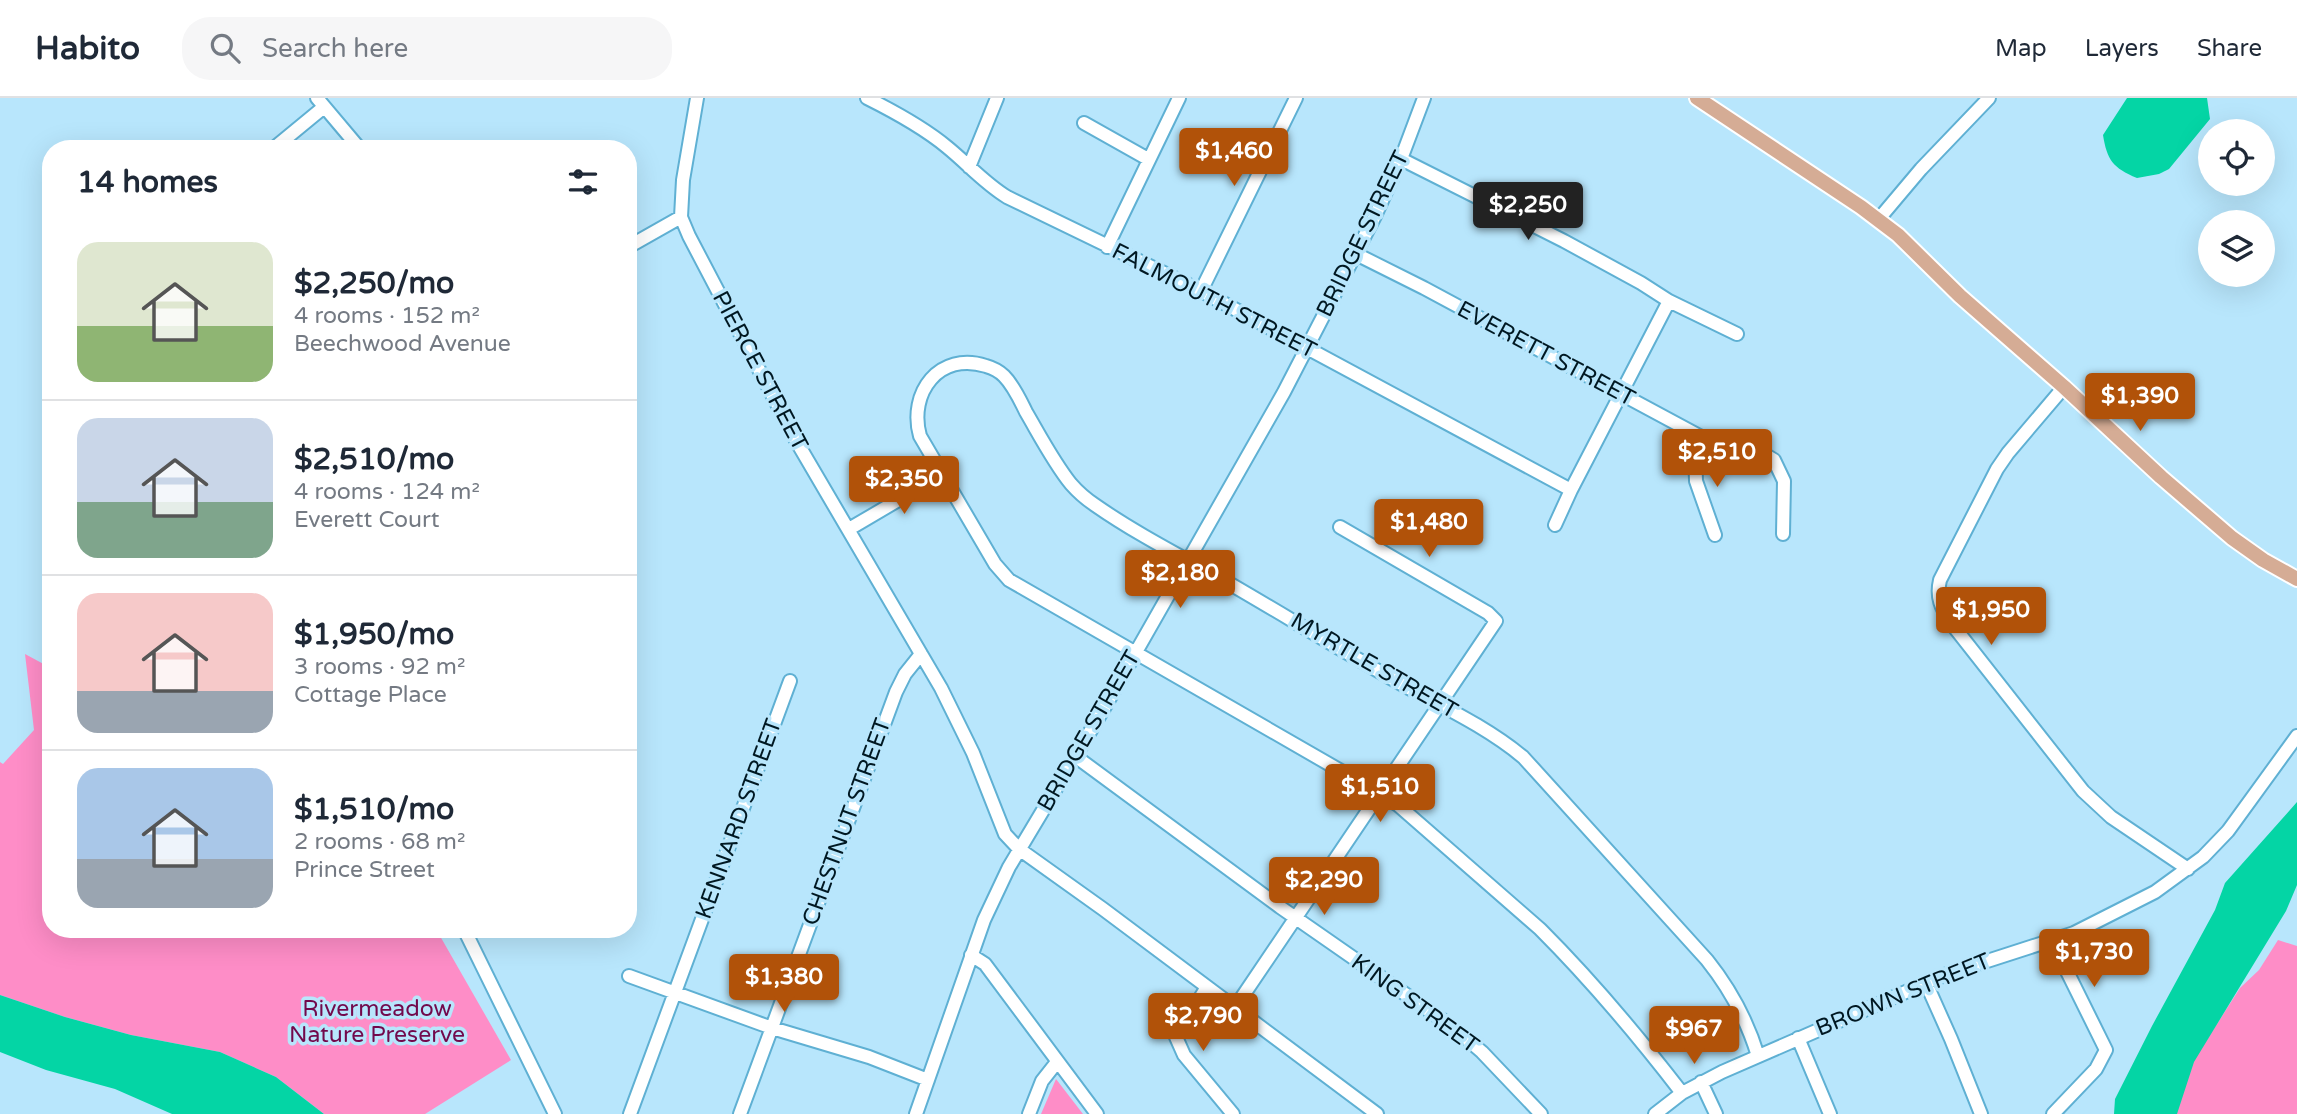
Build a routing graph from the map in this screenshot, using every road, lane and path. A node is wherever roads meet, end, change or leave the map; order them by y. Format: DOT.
graph roads {
  1 [pos="697,98"];
  2 [pos="867,98"];
  3 [pos="997,98"];
  4 [pos="1179,98"];
  5 [pos="1296,98"];
  6 [pos="1424,98"];
  7 [pos="1697,98"];
  8 [pos="1989,98"];
  9 [pos="321,102"];
  10 [pos="1084,123"];
  11 [pos="281,140"];
  12 [pos="353,140"];
  13 [pos="1148,159"];
  14 [pos="1401,159"];
  15 [pos="968,167"];
  16 [pos="681,217"];
  17 [pos="1878,220"];
  18 [pos="637,242"];
  19 [pos="1107,247"];
  20 [pos="1356,254"];
  21 [pos="1201,291"];
  22 [pos="1669,301"];
  23 [pos="1737,334"];
  24 [pos="1308,348"];
  25 [pos="2064,387"];
  26 [pos="1620,394"];
  27 [pos="1705,439"];
  28 [pos="942,475"];
  29 [pos="1570,490"];
  30 [pos="1555,525"];
  31 [pos="1340,527"];
  32 [pos="849,529"];
  33 [pos="1783,534"];
  34 [pos="1715,535"];
  35 [pos="1189,561"];
  36 [pos="2297,579"];
  37 [pos="1135,651"];
  38 [pos="921,654"];
  39 [pos="790,681"];
  40 [pos="1442,704"];
  41 [pos="2297,736"];
  42 [pos="1075,756"];
  43 [pos="1381,794"];
  44 [pos="1019,849"];
  45 [pos="2188,869"];
  46 [pos="1296,917"];
  47 [pos="470,938"];
  48 [pos="2052,941"];
  49 [pos="971,955"];
  50 [pos="629,976"];
  51 [pos="1926,983"];
  52 [pos="1207,987"];
  53 [pos="675,993"];
  54 [pos="1234,1009"];
  55 [pos="772,1028"];
  56 [pos="1798,1038"];
  57 [pos="1758,1056"];
  58 [pos="1057,1062"];
  59 [pos="928,1080"];
  60 [pos="1701,1082"];
  61 [pos="1682,1093"];
  62 [pos="555,1114"];
  63 [pos="630,1114"];
  64 [pos="740,1114"];
  65 [pos="916,1114"];
  66 [pos="1029,1114"];
  67 [pos="1097,1114"];
  68 [pos="1233,1114"];
  69 [pos="1377,1114"];
  70 [pos="1541,1114"];
  71 [pos="1655,1114"];
  72 [pos="1716,1114"];
  73 [pos="1830,1114"];
  74 [pos="1981,1114"];
  75 [pos="2053,1114"];
  1 -- 16 [label="street, PIERCE STREET"];
  2 -- 15 [label="street, FALMOUTH STREET"];
  3 -- 15 [label="street"];
  4 -- 13 [label="street"];
  5 -- 21 [label="street"];
  6 -- 14 [label="street, BRIDGE STREET"];
  7 -- 17 [label="main road"];
  8 -- 17 [label="street"];
  9 -- 11 [label="street"];
  9 -- 12 [label="street"];
  10 -- 13 [label="street"];
  13 -- 19 [label="street"];
  14 -- 20 [label="street, BRIDGE STREET"];
  14 -- 22 [label="street"];
  15 -- 19 [label="street, FALMOUTH STREET"];
  16 -- 18 [label="street"];
  16 -- 32 [label="street, PIERCE STREET"];
  17 -- 25 [label="main road"];
  19 -- 21 [label="street, FALMOUTH STREET"];
  20 -- 24 [label="street, BRIDGE STREET"];
  20 -- 26 [label="street, EVERETT STREET"];
  21 -- 24 [label="street, FALMOUTH STREET"];
  22 -- 23 [label="street"];
  22 -- 26 [label="street"];
  24 -- 29 [label="street, FALMOUTH STREET"];
  24 -- 35 [label="street, BRIDGE STREET"];
  25 -- 36 [label="main road"];
  25 -- 45 [label="street"];
  26 -- 27 [label="street, EVERETT STREET"];
  26 -- 29 [label="street"];
  27 -- 33 [label="street, EVERETT STREET"];
  27 -- 34 [label="street"];
  28 -- 32 [label="street"];
  28 -- 35 [label="street, MYRTLE STREET"];
  28 -- 37 [label="street"];
  29 -- 30 [label="street"];
  31 -- 40 [label="street"];
  32 -- 38 [label="street, PIERCE STREET"];
  35 -- 37 [label="street, BRIDGE STREET"];
  35 -- 40 [label="street, MYRTLE STREET"];
  37 -- 42 [label="street, BRIDGE STREET"];
  37 -- 43 [label="street"];
  38 -- 44 [label="street, PIERCE STREET"];
  38 -- 55 [label="street, CHESTNUT STREET"];
  39 -- 53 [label="street, KENNARD STREET"];
  40 -- 43 [label="street"];
  40 -- 57 [label="street, MYRTLE STREET"];
  41 -- 45 [label="street, BROWN STREET"];
  42 -- 44 [label="street, BRIDGE STREET"];
  42 -- 46 [label="street, KING STREET"];
  43 -- 46 [label="street"];
  43 -- 61 [label="street"];
  44 -- 49 [label="street, BRIDGE STREET"];
  44 -- 52 [label="street, PIERCE STREET"];
  45 -- 48 [label="street, BROWN STREET"];
  46 -- 54 [label="street"];
  46 -- 70 [label="street, KING STREET"];
  47 -- 62 [label="street"];
  48 -- 51 [label="street, BROWN STREET"];
  48 -- 75 [label="street"];
  49 -- 58 [label="street"];
  49 -- 59 [label="street, BRIDGE STREET"];
  50 -- 53 [label="street"];
  51 -- 56 [label="street, BROWN STREET"];
  51 -- 74 [label="street"];
  52 -- 54 [label="street, PIERCE STREET"];
  52 -- 68 [label="street"];
  53 -- 55 [label="street"];
  53 -- 63 [label="street, KENNARD STREET"];
  54 -- 69 [label="street, PIERCE STREET"];
  55 -- 59 [label="street"];
  55 -- 64 [label="street, CHESTNUT STREET"];
  56 -- 57 [label="street, BROWN STREET"];
  56 -- 73 [label="street"];
  57 -- 60 [label="street, BROWN STREET"];
  58 -- 66 [label="street"];
  58 -- 67 [label="street"];
  59 -- 65 [label="street, BRIDGE STREET"];
  60 -- 61 [label="street, BROWN STREET"];
  60 -- 72 [label="street"];
  61 -- 71 [label="street, BROWN STREET"];
}
